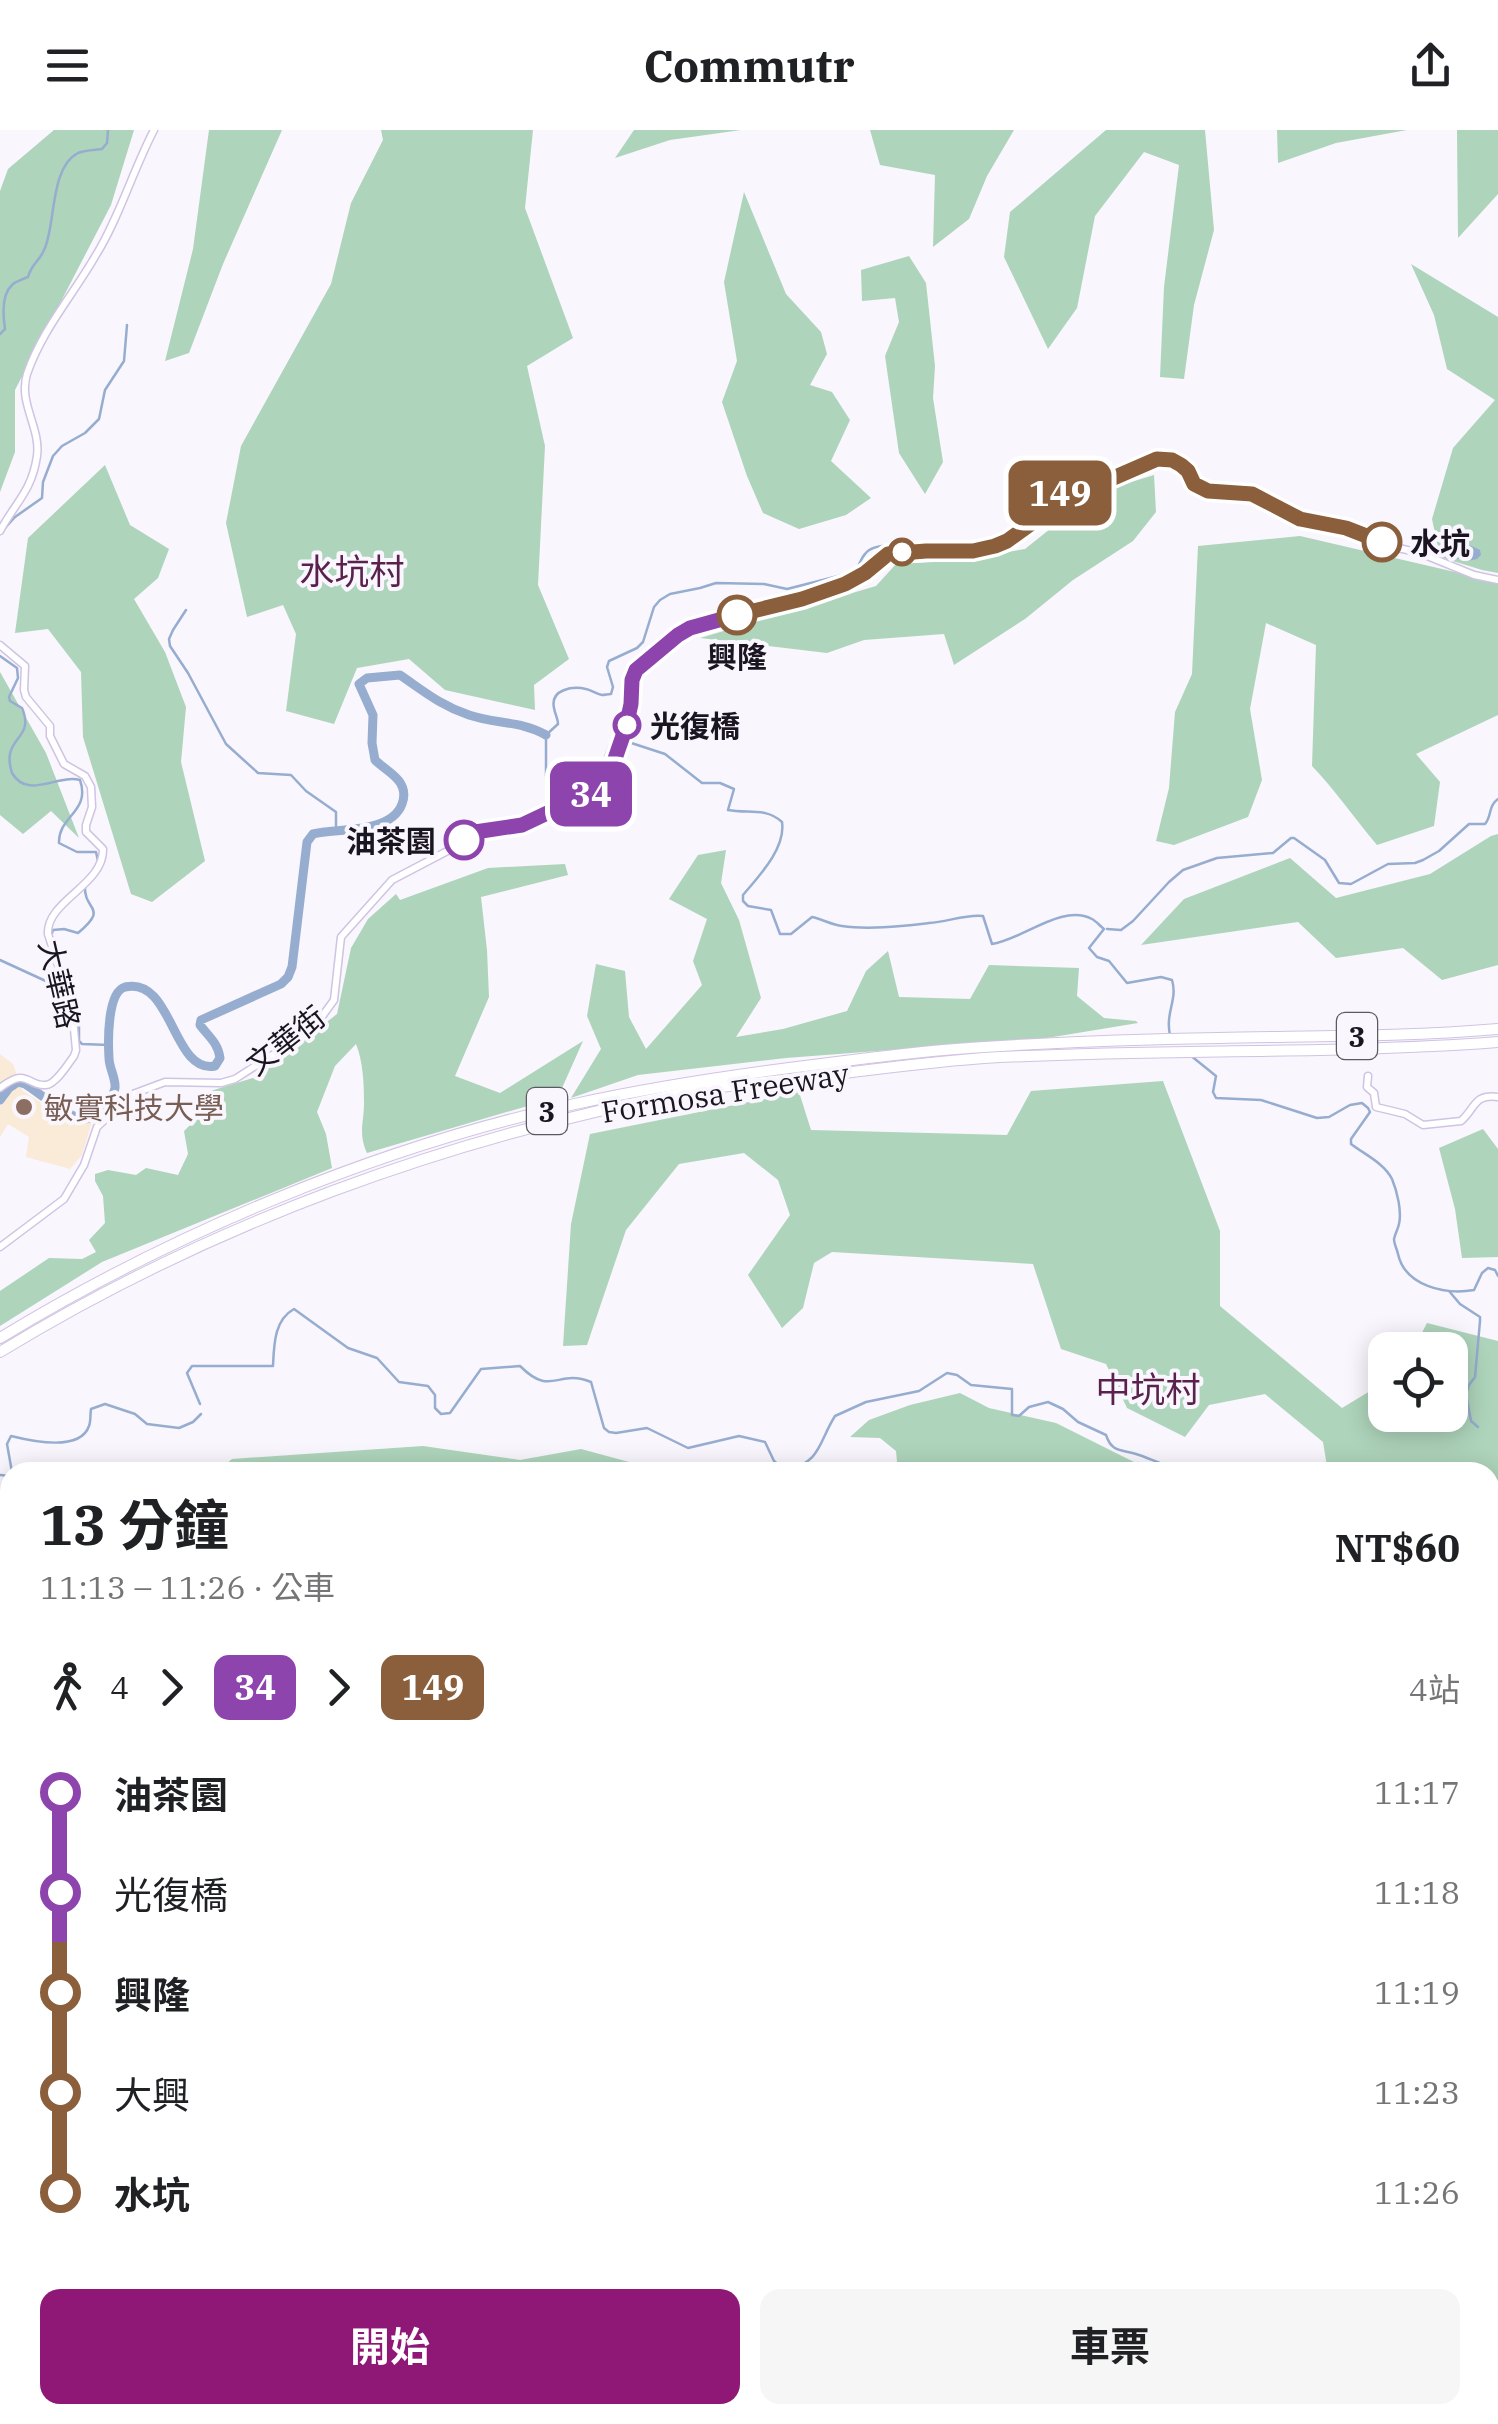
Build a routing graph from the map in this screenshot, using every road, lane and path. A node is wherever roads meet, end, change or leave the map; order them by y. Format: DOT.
graph roads {
  1 [pos="154,130"];
  2 [pos="0,531"];
  3 [pos="1498,580"];
  4 [pos="0,645"];
  5 [pos="1498,1029"];
  6 [pos="1498,1042"];
  7 [pos="1368,1076"];
  8 [pos="0,1088"];
  9 [pos="1498,1097"];
  10 [pos="0,1247"];
  11 [pos="0,1338"];
  12 [pos="0,1352"];
  1 -- 2 [label="street"];
  3 -- 10 [label="street, 文華街"];
  4 -- 8 [label="street, 大華路"];
  5 -- 11 [label="highway, Formosa Freeway / 3"];
  6 -- 12 [label="highway, Formosa Freeway / 3"];
  7 -- 9 [label="street"];
}
